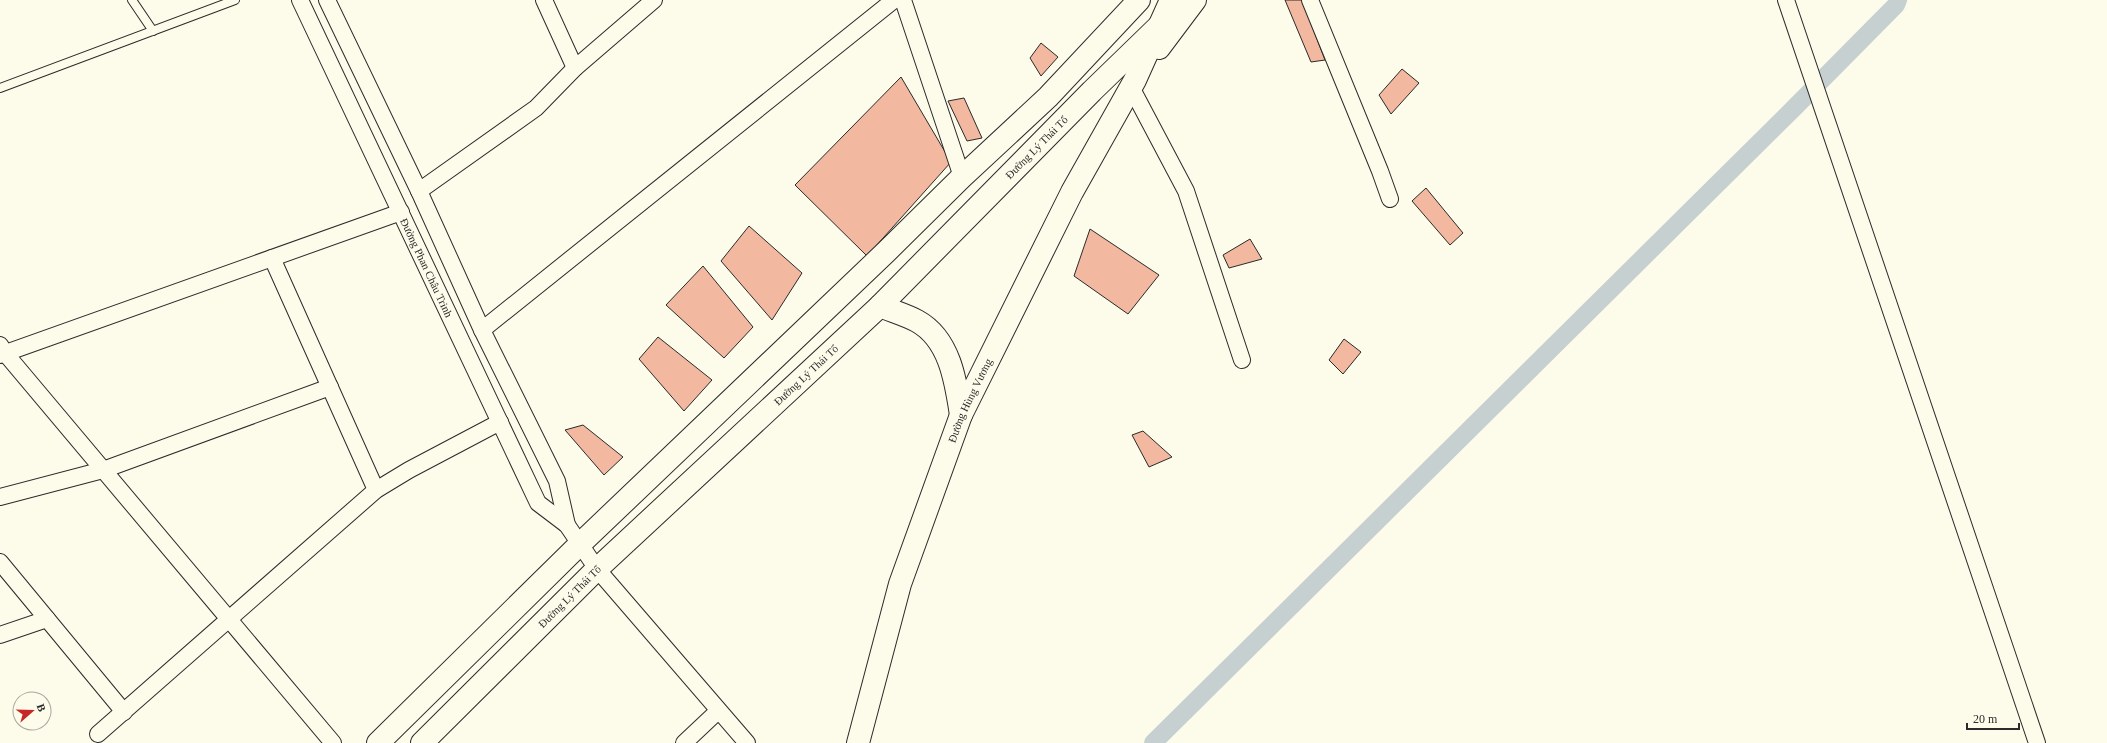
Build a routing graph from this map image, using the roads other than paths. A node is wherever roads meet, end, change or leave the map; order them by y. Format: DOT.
graph roads {
  1 [pos="132,0"];
  2 [pos="235,0"];
  3 [pos="300,0"];
  4 [pos="327,0"];
  5 [pos="544,0"];
  6 [pos="654,0"];
  7 [pos="894,0"];
  8 [pos="903,0"];
  9 [pos="1171,0"];
  10 [pos="1185,0"];
  11 [pos="1195,0"];
  12 [pos="1310,0"];
  13 [pos="1786,0"];
  14 [pos="1137,1"];
  15 [pos="1159,27"];
  16 [pos="153,31"];
  17 [pos="575,68"];
  18 [pos="368,84"];
  19 [pos="1133,84"];
  20 [pos="0,88"];
  21 [pos="346,96"];
  22 [pos="962,177"];
  23 [pos="419,191"];
  24 [pos="1390,199"];
  25 [pos="401,212"];
  26 [pos="886,252"];
  27 [pos="272,258"];
  28 [pos="909,277"];
  29 [pos="880,306"];
  30 [pos="482,330"];
  31 [pos="2,351"];
  32 [pos="1242,360"];
  33 [pos="330,387"];
  34 [pos="961,415"];
  35 [pos="500,422"];
  36 [pos="103,470"];
  37 [pos="376,490"];
  38 [pos="0,497"];
  39 [pos="567,525"];
  40 [pos="579,545"];
  41 [pos="0,562"];
  42 [pos="597,569"];
  43 [pos="47,619"];
  44 [pos="229,619"];
  45 [pos="0,636"];
  46 [pos="718,711"];
  47 [pos="124,712"];
  48 [pos="98,734"];
  49 [pos="333,743"];
  50 [pos="378,743"];
  51 [pos="422,743"];
  52 [pos="684,743"];
  53 [pos="747,743"];
  54 [pos="858,743"];
  55 [pos="2037,743"];
  1 -- 16 [label="lane"];
  2 -- 16 [label="lane"];
  3 -- 21 [label="street, Đường Phan Châu Trinh"];
  4 -- 18 [label="street, Đường Phan Châu Trinh"];
  5 -- 17 [label="street"];
  6 -- 17 [label="street"];
  7 -- 30 [label="street"];
  8 -- 22 [label="street"];
  9 -- 15 [label="main road, Đường Hùng Vương"];
  10 -- 15 [label="main road, Đường Lý Thái Tổ"];
  11 -- 19 [label="main road, Đường Hùng Vương"];
  12 -- 24 [label="street"];
  13 -- 55 [label="street"];
  14 -- 22 [label="main road"];
  15 -- 19 [label="main road, Đường Hùng Vương"];
  15 -- 28 [label="main road, Đường Lý Thái Tổ"];
  16 -- 20 [label="lane"];
  17 -- 23 [label="street"];
  18 -- 21 [label="street"];
  18 -- 23 [label="street, Đường Phan Châu Trinh"];
  19 -- 32 [label="street"];
  19 -- 34 [label="main road, Đường Hùng Vương"];
  21 -- 25 [label="street, Đường Phan Châu Trinh"];
  22 -- 26 [label="main road"];
  23 -- 30 [label="street, Đường Phan Châu Trinh"];
  25 -- 27 [label="street"];
  25 -- 35 [label="street, Đường Phan Châu Trinh"];
  26 -- 28 [label="main road"];
  26 -- 40 [label="main road"];
  27 -- 31 [label="street"];
  27 -- 33 [label="street"];
  28 -- 29 [label="main road, Đường Lý Thái Tổ"];
  29 -- 34 [label="main road"];
  29 -- 42 [label="main road, Đường Lý Thái Tổ"];
  30 -- 39 [label="street, Đường Phan Châu Trinh"];
  31 -- 36 [label="street"];
  33 -- 36 [label="street"];
  33 -- 37 [label="street"];
  34 -- 54 [label="main road, Đường Hùng Vương"];
  35 -- 37 [label="street"];
  35 -- 39 [label="street, Đường Phan Châu Trinh"];
  36 -- 38 [label="street"];
  36 -- 44 [label="street"];
  37 -- 44 [label="street"];
  39 -- 40 [label="street, Đường Phan Châu Trinh"];
  40 -- 42 [label="street, Đường Phan Châu Trinh"];
  40 -- 50 [label="main road"];
  41 -- 43 [label="street"];
  42 -- 46 [label="street, Đường Phan Châu Trinh"];
  42 -- 51 [label="main road, Đường Lý Thái Tổ"];
  43 -- 45 [label="street"];
  43 -- 47 [label="street"];
  44 -- 47 [label="street"];
  44 -- 49 [label="street"];
  46 -- 52 [label="street"];
  46 -- 53 [label="street, Đường Phan Châu Trinh"];
  47 -- 48 [label="street"];
}
